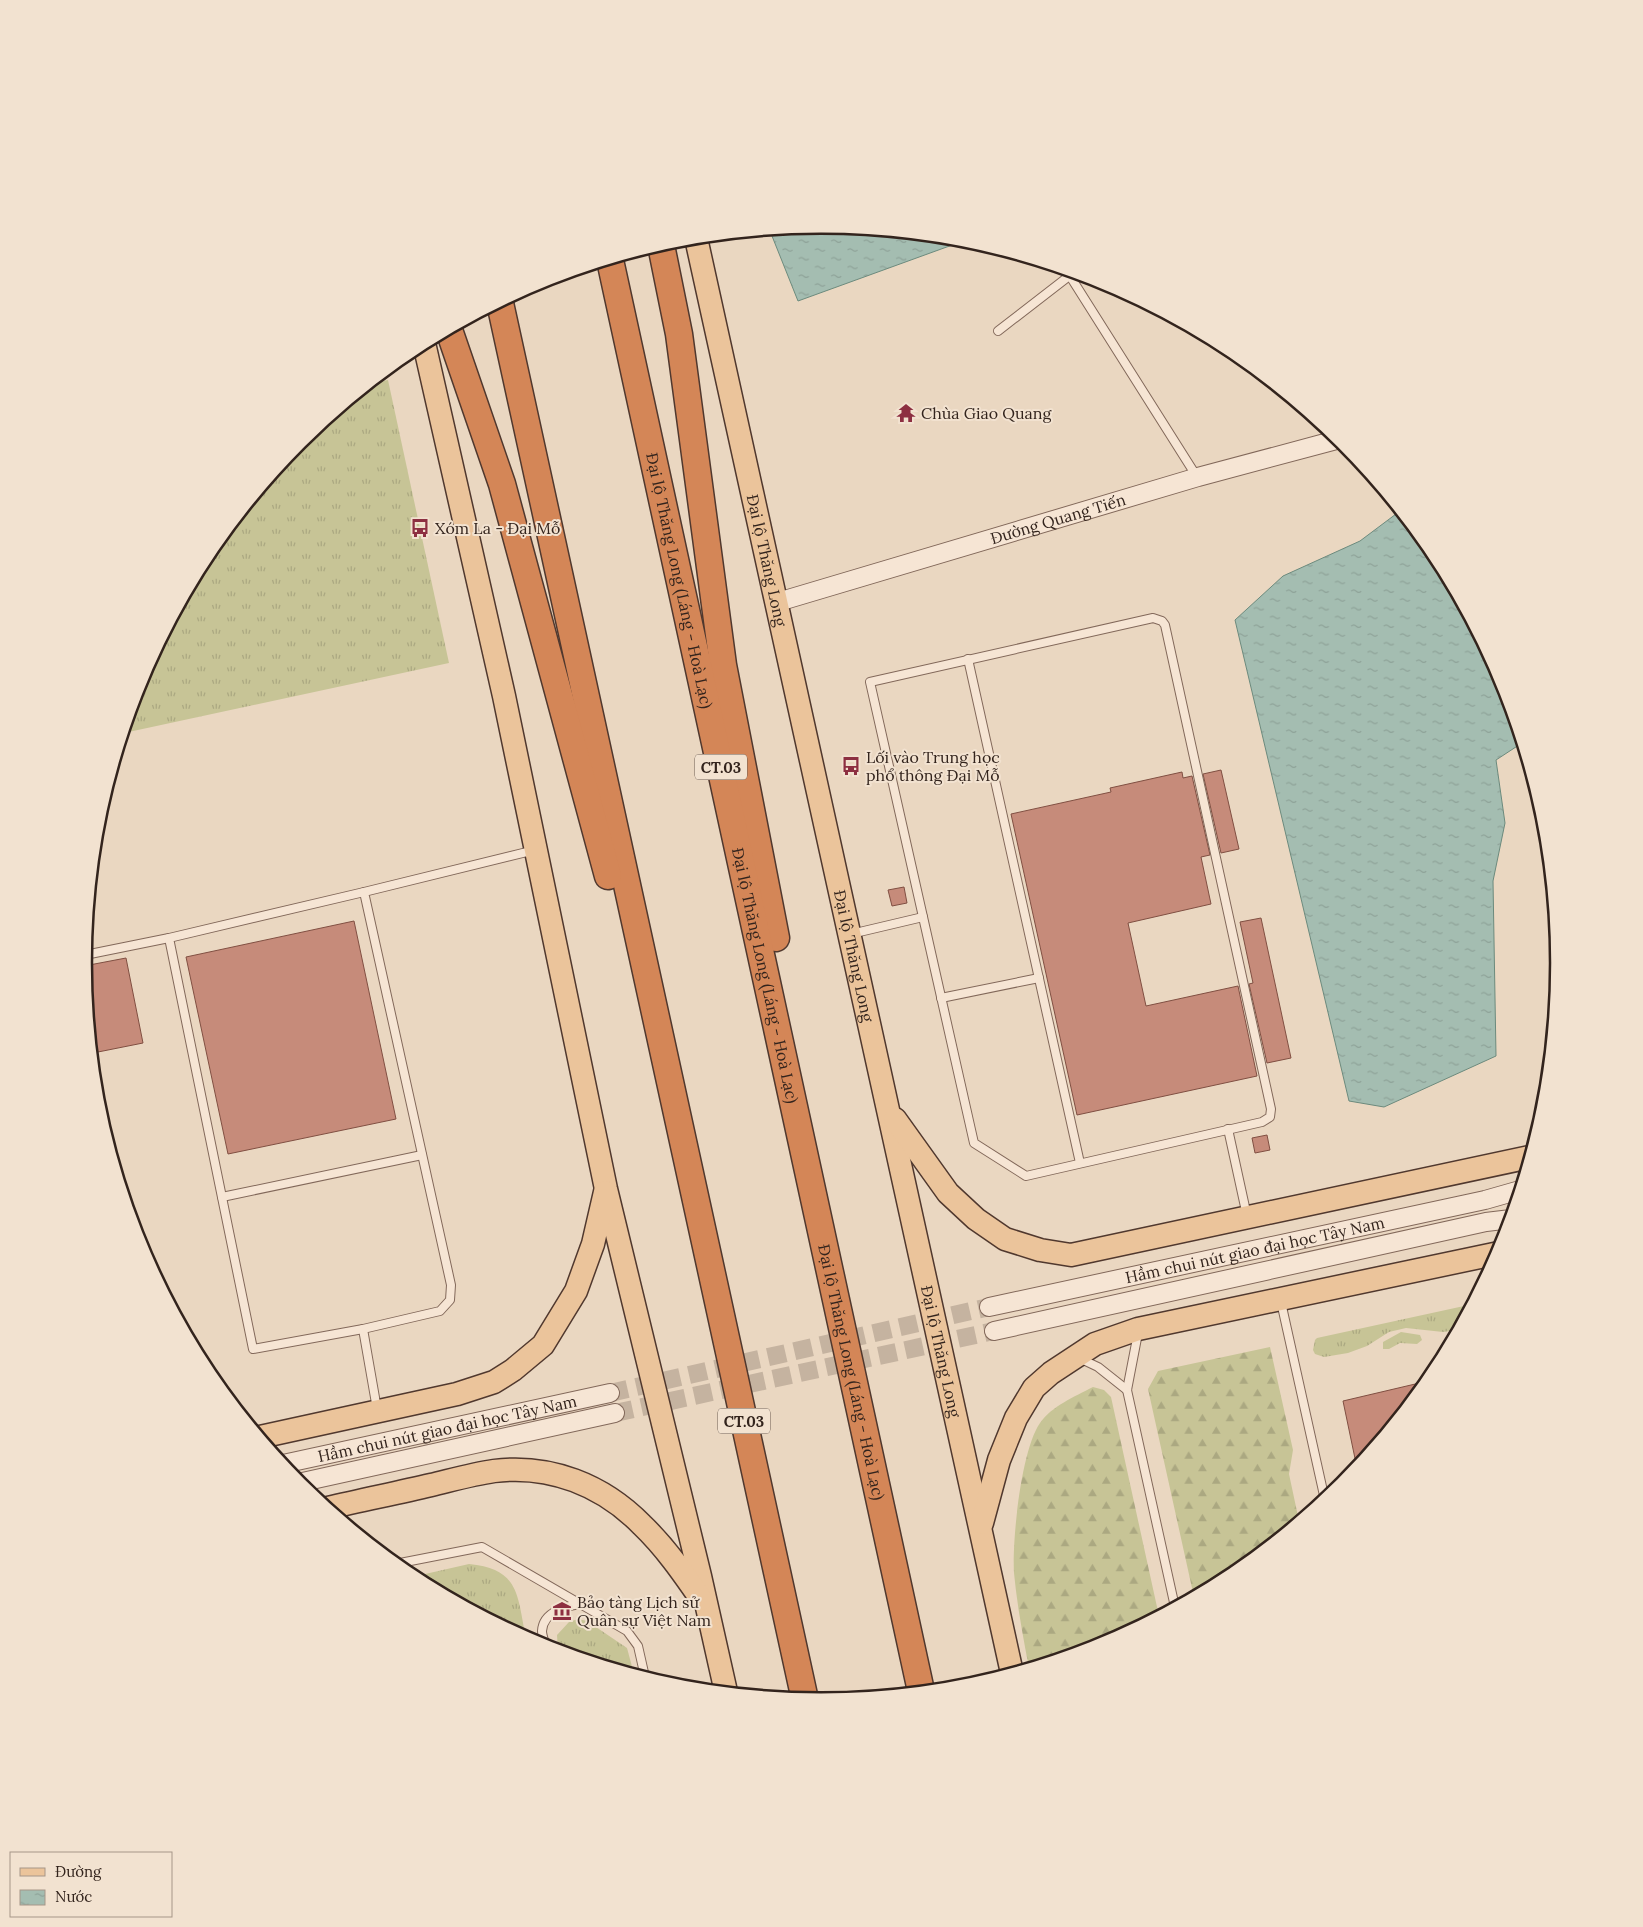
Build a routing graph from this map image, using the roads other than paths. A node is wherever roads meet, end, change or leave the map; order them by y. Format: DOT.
graph roads {
  1 [pos="698,246"];
  2 [pos="687,248"];
  3 [pos="663,253"];
  4 [pos="611,266"];
  5 [pos="1068,277"];
  6 [pos="1076,281"];
  7 [pos="501,309"];
  8 [pos="714,321"];
  9 [pos="998,332"];
  10 [pos="451,336"];
  11 [pos="426,351"];
  12 [pos="1330,442"];
  13 [pos="1198,477"];
  14 [pos="778,602"];
  15 [pos="968,659"];
  16 [pos="536,850"];
  17 [pos="364,892"];
  18 [pos="923,917"];
  19 [pos="850,934"];
  20 [pos="169,938"];
  21 [pos="92,953"];
  22 [pos="1039,978"];
  23 [pos="941,998"];
  24 [pos="889,1111"];
  25 [pos="1228,1130"];
  26 [pos="422,1155"];
  27 [pos="1524,1158"];
  28 [pos="1080,1164"];
  29 [pos="606,1189"];
  30 [pos="1514,1192"];
  31 [pos="222,1197"];
  32 [pos="1247,1217"];
  33 [pos="1504,1220"];
  34 [pos="703,1236"];
  35 [pos="1489,1255"];
  36 [pos="831,1274"];
  37 [pos="1281,1300"];
  38 [pos="989,1307"];
  39 [pos="363,1329"];
  40 [pos="1138,1330"];
  41 [pos="994,1331"];
  42 [pos="1076,1357"];
  43 [pos="1127,1390"];
  44 [pos="610,1392"];
  45 [pos="378,1411"];
  46 [pos="615,1413"];
  47 [pos="266,1436"];
  48 [pos="871,1459"];
  49 [pos="290,1462"];
  50 [pos="308,1481"];
  51 [pos="1322,1493"];
  52 [pos="335,1506"];
  53 [pos="981,1526"];
  54 [pos="405,1562"];
  55 [pos="1174,1601"];
  56 [pos="583,1604"];
  57 [pos="784,1605"];
  58 [pos="707,1606"];
  59 [pos="544,1637"];
  60 [pos="1011,1668"];
  61 [pos="643,1670"];
  62 [pos="935,1683"];
  63 [pos="725,1686"];
  64 [pos="920,1686"];
  65 [pos="792,1691"];
  66 [pos="803,1692"];
  1 -- 8 [label="main road, Đại lộ Thăng Long"];
  2 -- 8 [label="main road"];
  3 -- 36 [label="highway"];
  4 -- 36 [label="highway, Đại lộ Thăng Long (Láng - Hoà Lạc) / CT.03"];
  5 -- 9 [label="lane"];
  6 -- 13 [label="lane"];
  7 -- 34 [label="highway, CT.03"];
  8 -- 14 [label="main road, Đại lộ Thăng Long"];
  10 -- 34 [label="highway"];
  11 -- 16 [label="main road"];
  12 -- 13 [label="street, Đường Quang Tiến"];
  13 -- 14 [label="street, Đường Quang Tiến"];
  14 -- 19 [label="main road, Đại lộ Thăng Long"];
  15 -- 18 [label="lane"];
  15 -- 22 [label="lane"];
  15 -- 25 [label="lane"];
  16 -- 17 [label="lane"];
  16 -- 29 [label="main road"];
  17 -- 20 [label="lane"];
  17 -- 26 [label="lane"];
  18 -- 19 [label="lane"];
  18 -- 23 [label="lane"];
  19 -- 24 [label="main road, Đại lộ Thăng Long"];
  20 -- 21 [label="lane"];
  20 -- 31 [label="lane"];
  22 -- 23 [label="lane"];
  22 -- 28 [label="lane"];
  23 -- 28 [label="lane"];
  24 -- 32 [label="main road"];
  24 -- 53 [label="main road, Đại lộ Thăng Long"];
  25 -- 28 [label="lane"];
  25 -- 32 [label="lane"];
  26 -- 31 [label="lane"];
  26 -- 39 [label="lane"];
  27 -- 32 [label="main road"];
  29 -- 45 [label="main road"];
  29 -- 58 [label="main road"];
  30 -- 38 [label="street, Hầm chui nút giao đại học Tây Nam"];
  31 -- 39 [label="lane"];
  33 -- 41 [label="street, Hầm chui nút giao đại học Tây Nam"];
  34 -- 57 [label="highway, CT.03"];
  35 -- 37 [label="main road"];
  36 -- 48 [label="highway, Đại lộ Thăng Long (Láng - Hoà Lạc) / CT.03"];
  37 -- 40 [label="main road"];
  37 -- 51 [label="lane"];
  39 -- 45 [label="lane"];
  40 -- 42 [label="main road"];
  40 -- 43 [label="lane"];
  42 -- 43 [label="lane"];
  42 -- 53 [label="main road"];
  43 -- 55 [label="lane"];
  44 -- 49 [label="street, Hầm chui nút giao đại học Tây Nam"];
  45 -- 47 [label="main road"];
  46 -- 50 [label="street, Hầm chui nút giao đại học Tây Nam"];
  48 -- 62 [label="highway"];
  48 -- 64 [label="highway, Đại lộ Thăng Long (Láng - Hoà Lạc) / CT.03"];
  52 -- 58 [label="main road"];
  53 -- 60 [label="main road, Đại lộ Thăng Long"];
  54 -- 56 [label="lane"];
  56 -- 59 [label="lane"];
  56 -- 61 [label="lane"];
  57 -- 65 [label="highway"];
  57 -- 66 [label="highway, CT.03"];
  58 -- 63 [label="main road"];
}
